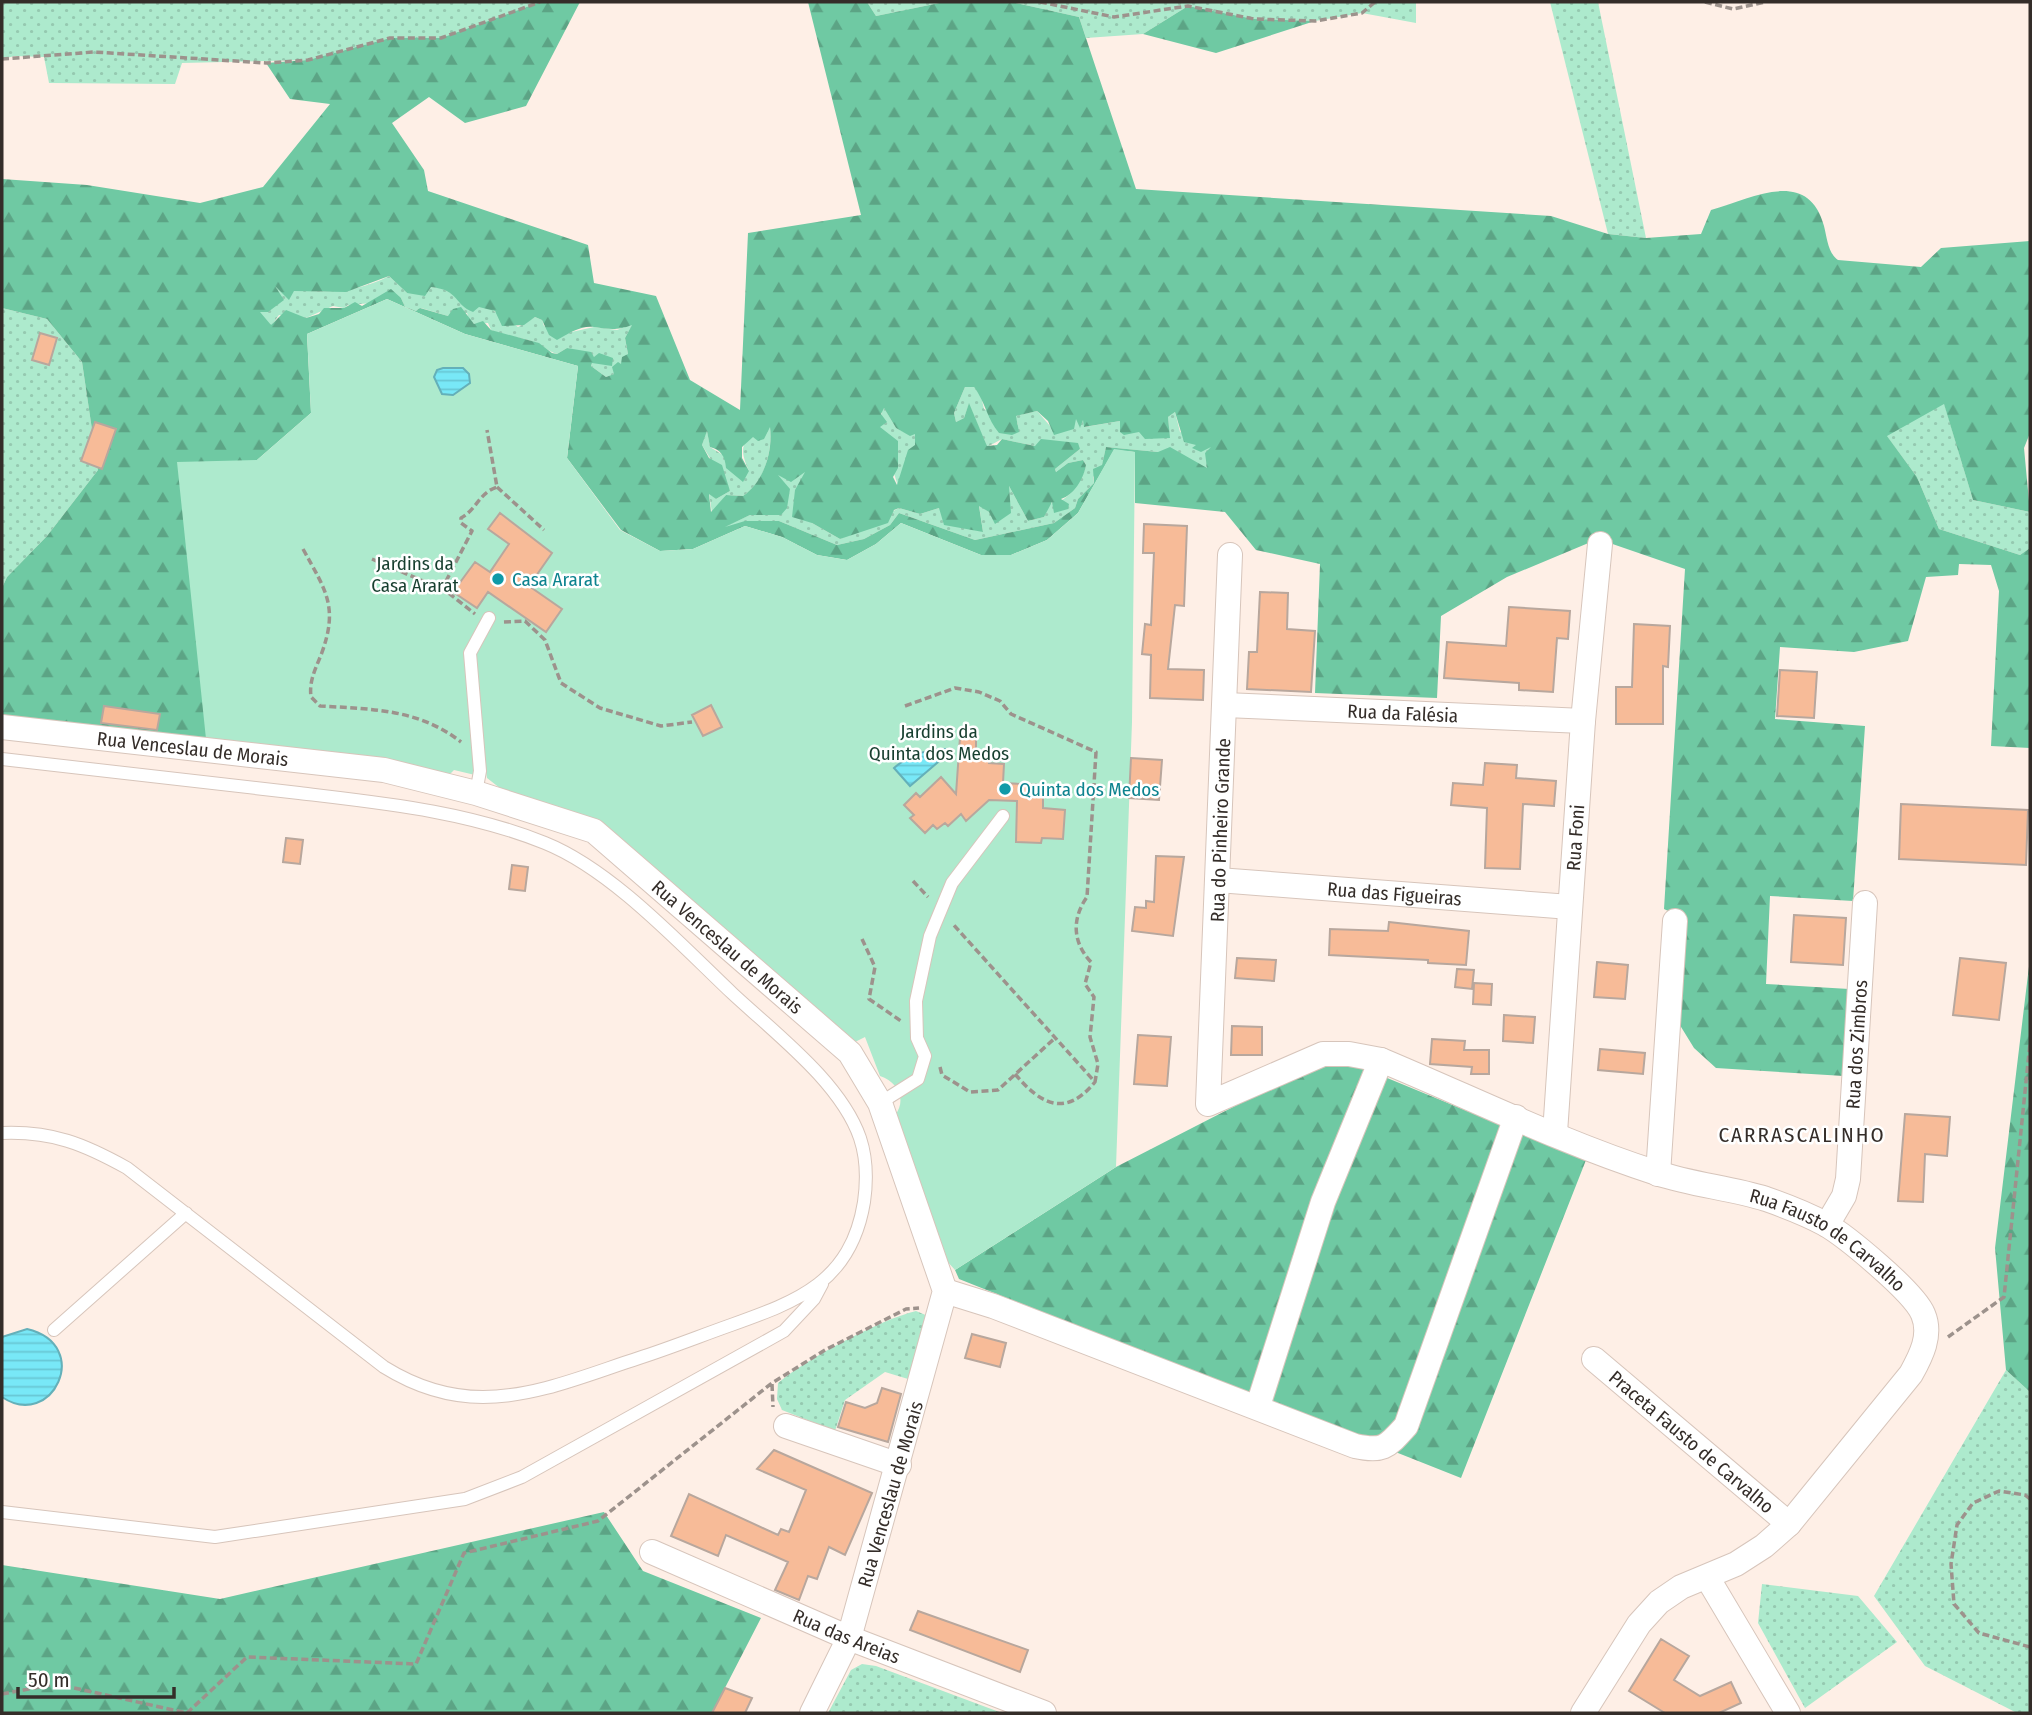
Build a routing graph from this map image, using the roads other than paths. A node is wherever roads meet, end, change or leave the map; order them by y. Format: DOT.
graph roads {
  1 [pos="1600,544"];
  2 [pos="1230,555"];
  3 [pos="487,620"];
  4 [pos="1225,705"];
  5 [pos="1583,721"];
  6 [pos="2,727"];
  7 [pos="2,759"];
  8 [pos="476,793"];
  9 [pos="1003,816"];
  10 [pos="1218,880"];
  11 [pos="1865,903"];
  12 [pos="1570,907"];
  13 [pos="1675,921"];
  14 [pos="1381,1060"];
  15 [pos="880,1103"];
  16 [pos="1208,1104"];
  17 [pos="1516,1117"];
  18 [pos="2,1133"];
  19 [pos="1555,1133"];
  20 [pos="1658,1174"];
  21 [pos="186,1213"];
  22 [pos="1827,1225"];
  23 [pos="823,1280"];
  24 [pos="944,1299"];
  25 [pos="54,1330"];
  26 [pos="1594,1359"];
  27 [pos="1258,1406"];
  28 [pos="786,1426"];
  29 [pos="899,1465"];
  30 [pos="2,1512"];
  31 [pos="1789,1524"];
  32 [pos="652,1552"];
  33 [pos="1707,1577"];
  34 [pos="849,1638"];
  35 [pos="812,1713"];
  36 [pos="1044,1713"];
  37 [pos="1583,1713"];
  38 [pos="1787,1713"];
  1 -- 5 [label="street, Rua Foni"];
  2 -- 4 [label="street, Rua do Pinheiro Grande"];
  3 -- 8 [label="lane"];
  4 -- 5 [label="street, Rua da Falésia"];
  4 -- 10 [label="street, Rua do Pinheiro Grande"];
  5 -- 12 [label="street, Rua Foni"];
  6 -- 8 [label="street, Rua Venceslau de Morais"];
  7 -- 23 [label="lane"];
  8 -- 15 [label="street, Rua Venceslau de Morais"];
  9 -- 15 [label="lane"];
  10 -- 12 [label="street, Rua das Figueiras"];
  10 -- 16 [label="street, Rua do Pinheiro Grande"];
  11 -- 22 [label="street, Rua dos Zimbros"];
  12 -- 19 [label="street, Rua Foni"];
  13 -- 20 [label="street"];
  14 -- 16 [label="street, Rua Fausto de Carvalho"];
  14 -- 17 [label="street, Rua Fausto de Carvalho"];
  14 -- 27 [label="street"];
  15 -- 24 [label="street, Rua Venceslau de Morais"];
  17 -- 19 [label="street, Rua Fausto de Carvalho"];
  17 -- 27 [label="street"];
  18 -- 21 [label="lane"];
  19 -- 20 [label="street, Rua Fausto de Carvalho"];
  20 -- 22 [label="street, Rua Fausto de Carvalho"];
  21 -- 23 [label="lane"];
  21 -- 25 [label="lane"];
  22 -- 31 [label="street, Rua Fausto de Carvalho"];
  23 -- 30 [label="lane"];
  24 -- 27 [label="street"];
  24 -- 29 [label="street, Rua Venceslau de Morais"];
  26 -- 31 [label="street, Praceta Fausto de Carvalho"];
  28 -- 29 [label="street"];
  29 -- 34 [label="street, Rua Venceslau de Morais"];
  31 -- 33 [label="street, Rua Fausto de Carvalho"];
  32 -- 34 [label="street, Rua das Areias"];
  33 -- 37 [label="street, Rua Fausto de Carvalho"];
  33 -- 38 [label="street"];
  34 -- 35 [label="street, Rua Venceslau de Morais"];
  34 -- 36 [label="street, Rua das Areias"];
}
